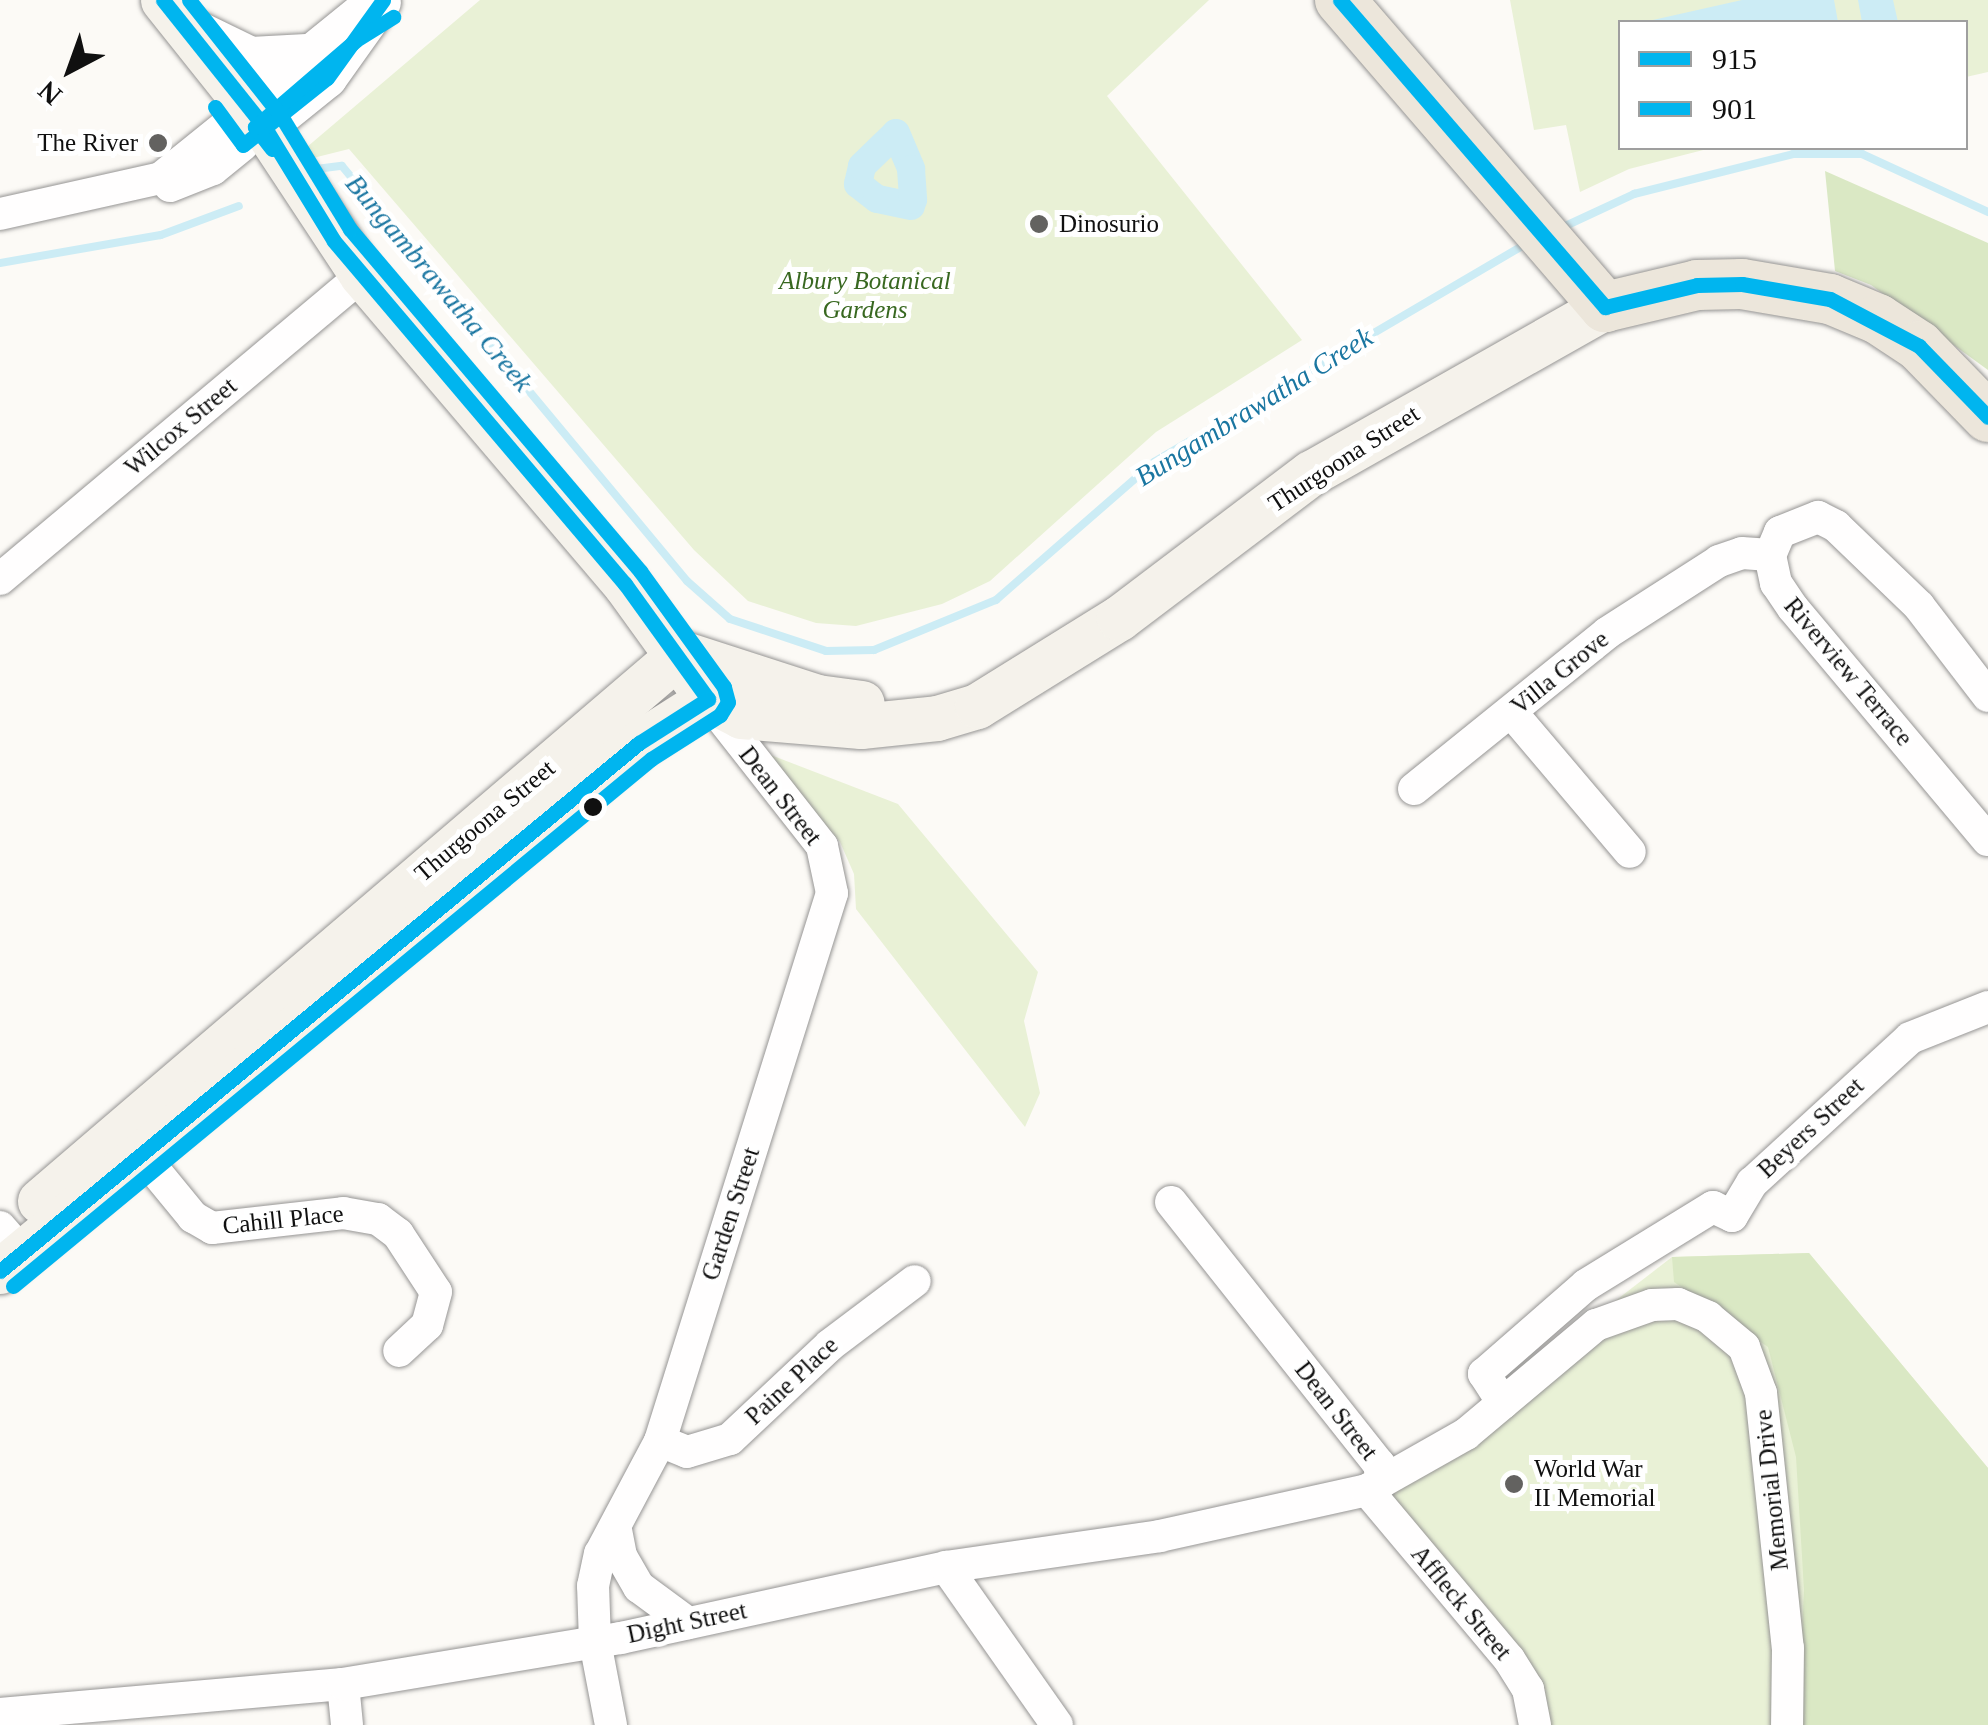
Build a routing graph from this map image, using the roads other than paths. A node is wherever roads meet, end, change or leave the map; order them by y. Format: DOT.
graph roads {
  1 [pos="132,0"];
  2 [pos="1340,0"];
  3 [pos="382,1"];
  4 [pos="173,12"];
  5 [pos="307,54"];
  6 [pos="246,126"];
  7 [pos="0,214"];
  8 [pos="348,258"];
  9 [pos="1605,306"];
  10 [pos="1988,417"];
  11 [pos="1770,555"];
  12 [pos="0,580"];
  13 [pos="681,653"];
  14 [pos="1046,664"];
  15 [pos="1988,696"];
  16 [pos="708,699"];
  17 [pos="1512,713"];
  18 [pos="1414,789"];
  19 [pos="503,830"];
  20 [pos="1988,840"];
  21 [pos="1630,852"];
  22 [pos="832,893"];
  23 [pos="1988,1007"];
  24 [pos="133,1144"];
  25 [pos="1171,1202"];
  26 [pos="5,1243"];
  27 [pos="916,1281"];
  28 [pos="399,1351"];
  29 [pos="1503,1403"];
  30 [pos="660,1441"];
  31 [pos="1375,1486"];
  32 [pos="616,1530"];
  33 [pos="946,1567"];
  34 [pos="688,1623"];
  35 [pos="608,1640"];
  36 [pos="343,1684"];
  37 [pos="0,1714"];
  38 [pos="347,1725"];
  39 [pos="611,1725"];
  40 [pos="1058,1725"];
  41 [pos="1535,1725"];
  42 [pos="1787,1725"];
  1 -- 6 [label="main road, Dean Street"];
  2 -- 9 [label="main road"];
  3 -- 5 [label="street"];
  3 -- 6 [label="street"];
  4 -- 5 [label="street"];
  4 -- 6 [label="main road, Dean Street"];
  5 -- 6 [label="street"];
  6 -- 7 [label="street"];
  6 -- 8 [label="main road, Dean Street"];
  8 -- 12 [label="street, Wilcox Street"];
  8 -- 13 [label="main road, Dean Street"];
  9 -- 10 [label="main road"];
  9 -- 14 [label="main road, Thurgoona Street"];
  11 -- 15 [label="street"];
  11 -- 17 [label="street, Villa Grove"];
  11 -- 20 [label="street, Riverview Terrace"];
  13 -- 14 [label="main road, Thurgoona Street"];
  13 -- 16 [label="main road, Dean Street"];
  13 -- 19 [label="main road, Thurgoona Street"];
  14 -- 16 [label="main road, Thurgoona Street"];
  16 -- 19 [label="main road, Thurgoona Street"];
  16 -- 22 [label="street, Dean Street"];
  17 -- 18 [label="street, Villa Grove"];
  17 -- 21 [label="street"];
  19 -- 24 [label="main road, Thurgoona Street"];
  22 -- 30 [label="street, Garden Street"];
  23 -- 29 [label="street, Beyers Street"];
  24 -- 26 [label="main road, Thurgoona Street"];
  24 -- 28 [label="street, Cahill Place"];
  25 -- 31 [label="street, Dean Street"];
  27 -- 30 [label="street, Paine Place"];
  29 -- 31 [label="street, Memorial Drive"];
  29 -- 42 [label="street, Memorial Drive"];
  30 -- 32 [label="street, Garden Street"];
  31 -- 33 [label="street, Dight Street"];
  31 -- 41 [label="street, Affleck Street"];
  32 -- 34 [label="street"];
  32 -- 35 [label="street, Garden Street"];
  33 -- 34 [label="street, Dight Street"];
  33 -- 40 [label="street"];
  34 -- 35 [label="street, Dight Street"];
  35 -- 36 [label="street, Dight Street"];
  35 -- 39 [label="street, Garden Street"];
  36 -- 37 [label="street, Dight Street"];
  36 -- 38 [label="street"];
}
